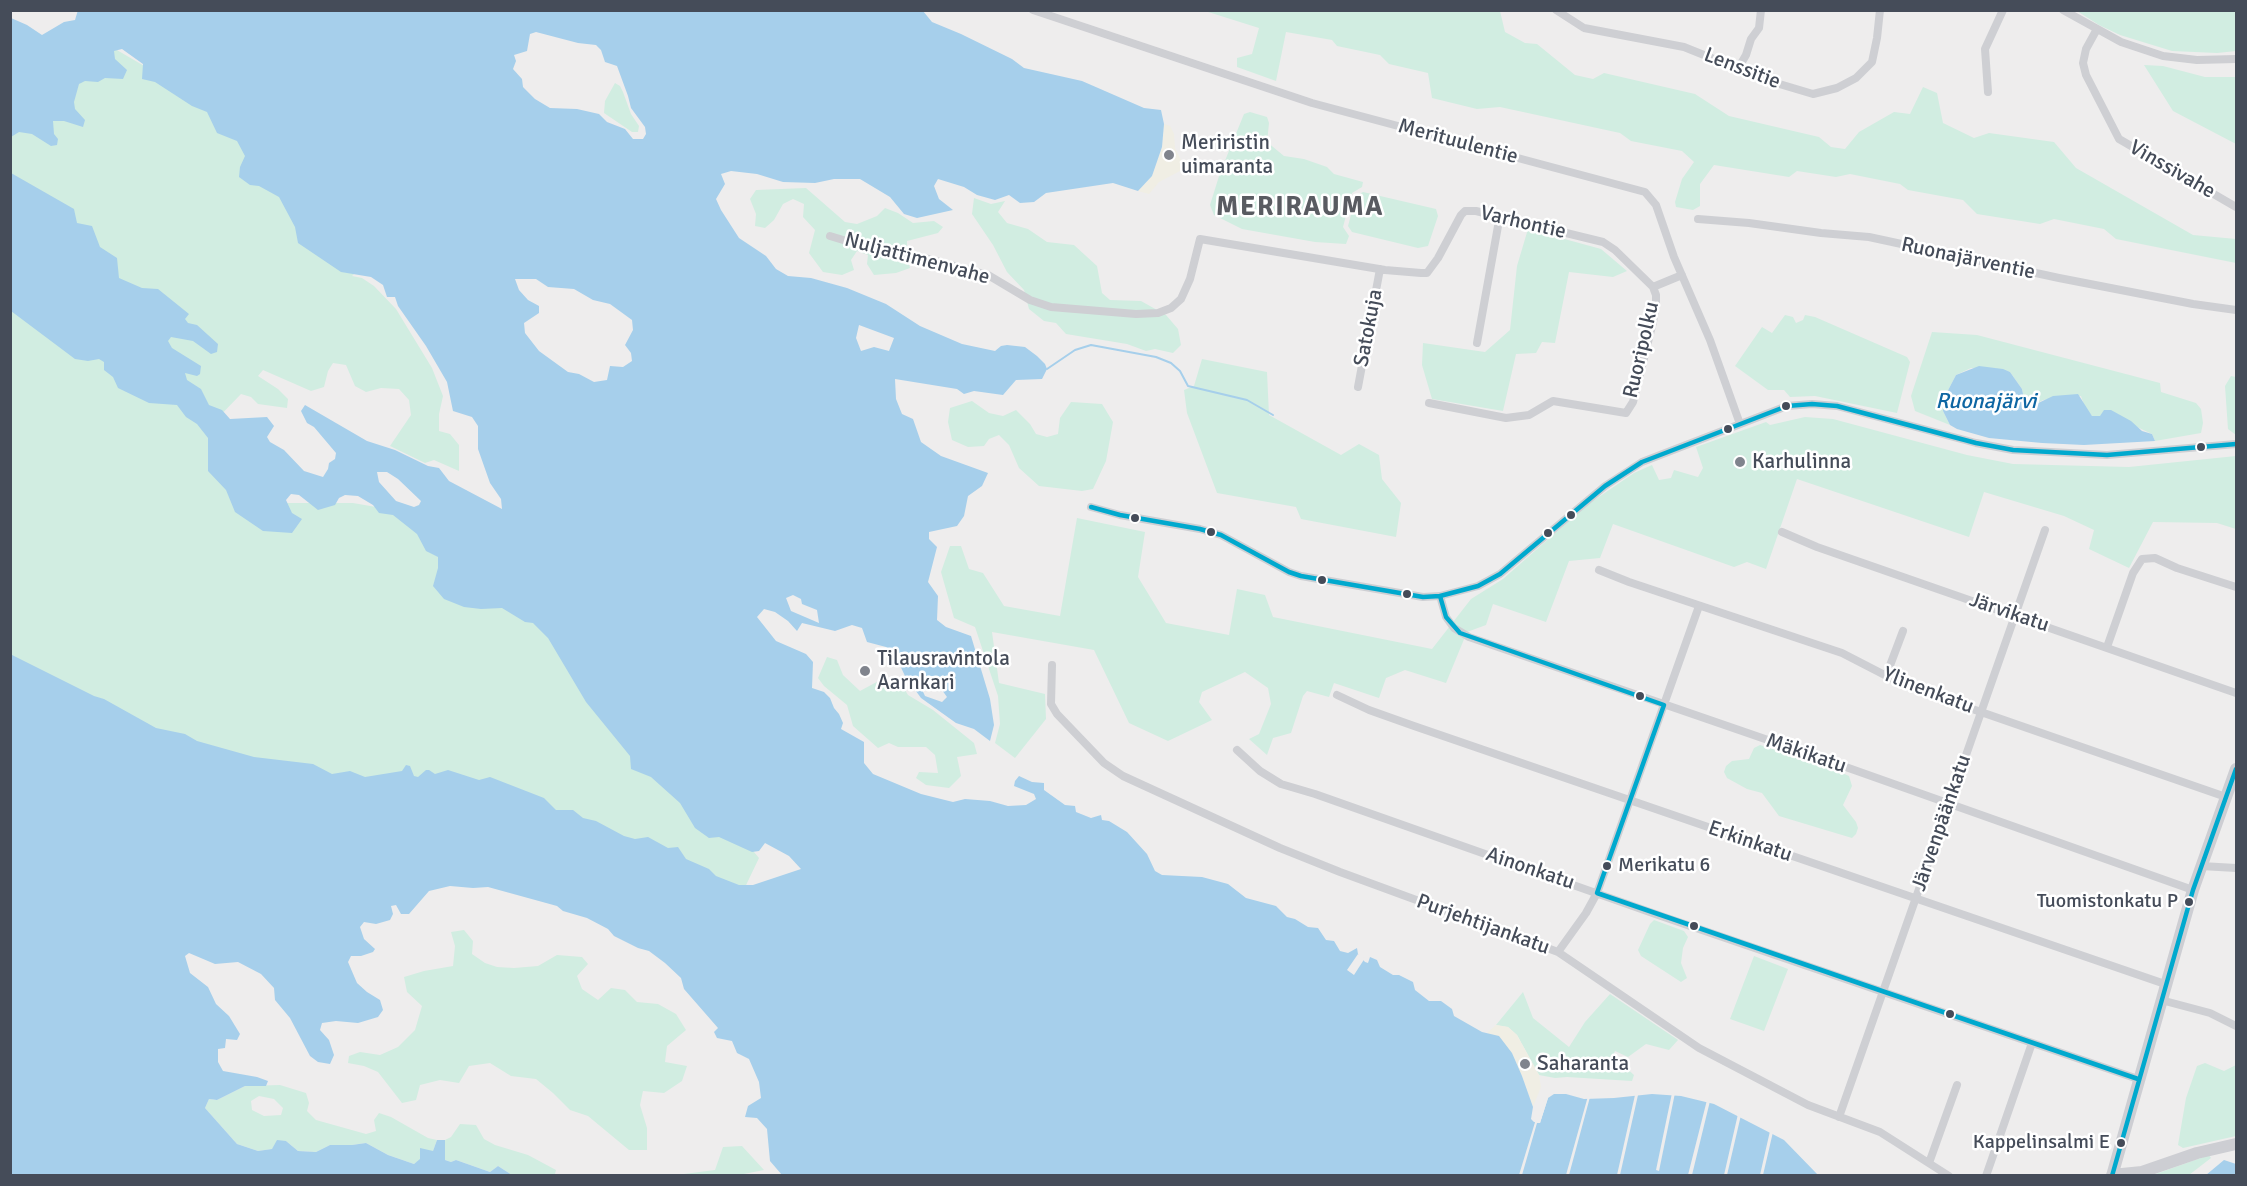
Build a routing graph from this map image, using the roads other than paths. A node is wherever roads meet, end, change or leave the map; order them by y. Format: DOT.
graph roads {
  1 [pos="1033,10"];
  2 [pos="1556,10"];
  3 [pos="1761,10"];
  4 [pos="1880,10"];
  5 [pos="2003,10"];
  6 [pos="2063,10"];
  7 [pos="2097,29"];
  8 [pos="2236,59"];
  9 [pos="1739,67"];
  10 [pos="1988,92"];
  11 [pos="2236,207"];
  12 [pos="1500,215"];
  13 [pos="1698,219"];
  14 [pos="830,236"];
  15 [pos="1200,238"];
  16 [pos="1380,269"];
  17 [pos="1682,276"];
  18 [pos="1653,287"];
  19 [pos="2236,310"];
  20 [pos="1477,343"];
  21 [pos="1358,387"];
  22 [pos="1429,403"];
  23 [pos="1740,424"];
  24 [pos="2236,444"];
  25 [pos="1091,507"];
  26 [pos="2045,530"];
  27 [pos="1782,532"];
  28 [pos="1599,570"];
  29 [pos="2236,587"];
  30 [pos="1440,596"];
  31 [pos="1699,606"];
  32 [pos="2014,615"];
  33 [pos="1903,632"];
  34 [pos="2107,647"];
  35 [pos="1052,665"];
  36 [pos="1886,676"];
  37 [pos="2236,693"];
  38 [pos="1337,695"];
  39 [pos="1664,705"];
  40 [pos="1981,711"];
  41 [pos="1237,750"];
  42 [pos="2236,769"];
  43 [pos="2226,797"];
  44 [pos="1630,799"];
  45 [pos="1948,805"];
  46 [pos="2201,866"];
  47 [pos="2236,868"];
  48 [pos="2193,890"];
  49 [pos="1597,892"];
  50 [pos="1915,899"];
  51 [pos="1558,952"];
  52 [pos="2165,984"];
  53 [pos="1884,992"];
  54 [pos="2161,1000"];
  55 [pos="2236,1026"];
  56 [pos="2032,1043"];
  57 [pos="2138,1079"];
  58 [pos="1957,1085"];
  59 [pos="1839,1117"];
  60 [pos="2236,1144"];
  61 [pos="1929,1162"];
  62 [pos="2112,1175"];
  63 [pos="1949,1176"];
  64 [pos="1986,1176"];
  1 -- 17 [label="street, Merituulentie"];
  2 -- 9 [label="street, Lenssitie"];
  3 -- 9 [label="street"];
  4 -- 9 [label="street, Lenssitie"];
  5 -- 10 [label="street"];
  6 -- 7 [label="street"];
  7 -- 8 [label="street"];
  7 -- 11 [label="street, Vinssivahe"];
  12 -- 16 [label="street, Varhontie"];
  12 -- 18 [label="street, Varhontie"];
  12 -- 20 [label="street"];
  13 -- 19 [label="street, Ruonajärventie"];
  14 -- 15 [label="street, Nuljattimenvahe"];
  15 -- 16 [label="street, Varhontie"];
  16 -- 21 [label="street, Satokuja"];
  17 -- 18 [label="street"];
  17 -- 23 [label="street, Merituulentie"];
  18 -- 22 [label="street, Ruoripolku"];
  23 -- 24 [label="street"];
  23 -- 30 [label="street"];
  25 -- 30 [label="street"];
  26 -- 32 [label="street, Järvenpäänkatu"];
  27 -- 32 [label="street, Järvikatu"];
  28 -- 31 [label="street, Ylinenkatu"];
  29 -- 34 [label="street"];
  30 -- 39 [label="street, Mäkikatu"];
  31 -- 36 [label="street, Ylinenkatu"];
  31 -- 39 [label="street"];
  32 -- 34 [label="street, Järvikatu"];
  32 -- 40 [label="street, Järvenpäänkatu"];
  33 -- 36 [label="street"];
  34 -- 37 [label="street, Järvikatu"];
  35 -- 51 [label="street, Purjehtijankatu"];
  36 -- 40 [label="street, Ylinenkatu"];
  38 -- 44 [label="street, Erkinkatu"];
  39 -- 44 [label="street"];
  39 -- 45 [label="street, Mäkikatu"];
  40 -- 43 [label="street, Ylinenkatu"];
  40 -- 45 [label="street, Järvenpäänkatu"];
  41 -- 49 [label="street, Ainonkatu"];
  42 -- 43 [label="main road"];
  43 -- 46 [label="main road"];
  44 -- 49 [label="street"];
  44 -- 50 [label="street, Erkinkatu"];
  45 -- 48 [label="street, Mäkikatu"];
  45 -- 50 [label="street, Järvenpäänkatu"];
  46 -- 47 [label="street"];
  46 -- 48 [label="main road"];
  48 -- 52 [label="main road"];
  49 -- 51 [label="street"];
  49 -- 53 [label="street, Ainonkatu"];
  50 -- 52 [label="street, Erkinkatu"];
  50 -- 53 [label="street, Järvenpäänkatu"];
  51 -- 59 [label="street, Purjehtijankatu"];
  52 -- 54 [label="main road"];
  53 -- 56 [label="street, Ainonkatu"];
  53 -- 59 [label="street, Järvenpäänkatu"];
  54 -- 55 [label="street"];
  54 -- 57 [label="main road"];
  56 -- 57 [label="street, Ainonkatu"];
  56 -- 64 [label="street"];
  57 -- 62 [label="main road"];
  58 -- 61 [label="street"];
  59 -- 61 [label="street, Purjehtijankatu"];
  60 -- 62 [label="main road"];
  61 -- 63 [label="street, Purjehtijankatu"];
}
